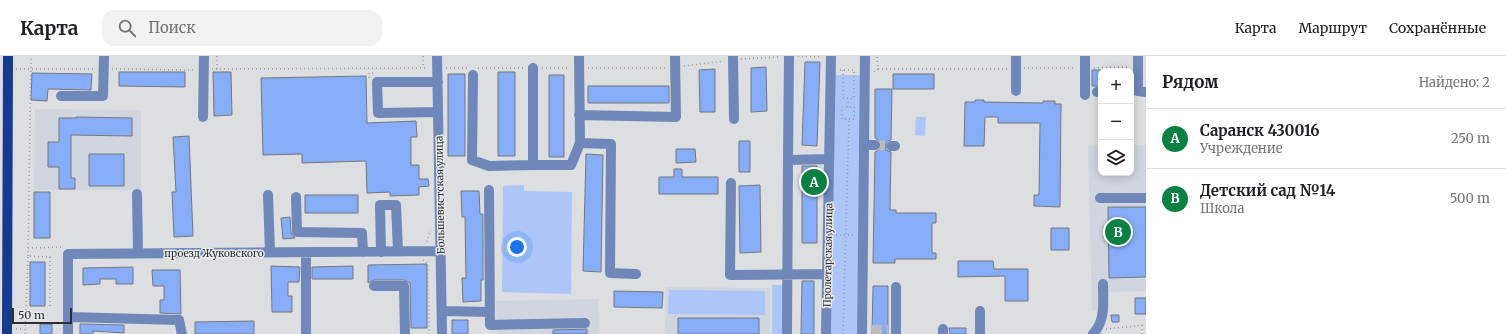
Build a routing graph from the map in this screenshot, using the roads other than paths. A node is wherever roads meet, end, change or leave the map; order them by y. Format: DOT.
graph roads {
  1 [pos="8,56"];
  2 [pos="104,56"];
  3 [pos="204,56"];
  4 [pos="437,56"];
  5 [pos="579,56"];
  6 [pos="675,56"];
  7 [pos="733,56"];
  8 [pos="789,56"];
  9 [pos="828,56"];
  10 [pos="865,56"];
  11 [pos="1016,56"];
  12 [pos="1085,56"];
  13 [pos="1138,56"];
  14 [pos="533,68"];
  15 [pos="473,70"];
  16 [pos="438,82"];
  17 [pos="1016,91"];
  18 [pos="1138,92"];
  19 [pos="1085,95"];
  20 [pos="61,96"];
  21 [pos="438,112"];
  22 [pos="579,116"];
  23 [pos="203,117"];
  24 [pos="734,119"];
  25 [pos="580,143"];
  26 [pos="864,145"];
  27 [pos="875,145"];
  28 [pos="830,159"];
  29 [pos="788,160"];
  30 [pos="4,161"];
  31 [pos="533,165"];
  32 [pos="731,183"];
  33 [pos="489,190"];
  34 [pos="136,194"];
  35 [pos="268,195"];
  36 [pos="296,197"];
  37 [pos="1100,198"];
  38 [pos="1146,198"];
  39 [pos="4,214"];
  40 [pos="398,251"];
  41 [pos="441,251"];
  42 [pos="270,252"];
  43 [pos="306,252"];
  44 [pos="363,252"];
  45 [pos="381,252"];
  46 [pos="138,253"];
  47 [pos="636,274"];
  48 [pos="827,274"];
  49 [pos="787,275"];
  50 [pos="1103,284"];
  51 [pos="374,286"];
  52 [pos="896,287"];
  53 [pos="3,300"];
  54 [pos="980,311"];
  55 [pos="442,312"];
  56 [pos="490,312"];
  57 [pos="68,317"];
  58 [pos="585,323"];
  59 [pos="872,330"];
  60 [pos="893,331"];
  61 [pos="862,332"];
  62 [pos="7,334"];
  63 [pos="68,334"];
  64 [pos="182,334"];
  65 [pos="306,334"];
  66 [pos="405,334"];
  67 [pos="442,334"];
  68 [pos="787,334"];
  69 [pos="826,334"];
  70 [pos="980,334"];
  71 [pos="1092,334"];
  1 -- 30 [label="main road"];
  2 -- 20 [label="street"];
  3 -- 23 [label="street"];
  4 -- 16 [label="street, Большевистская улица"];
  5 -- 22 [label="street"];
  6 -- 22 [label="street"];
  7 -- 24 [label="street"];
  8 -- 29 [label="street"];
  9 -- 28 [label="street, Пролетарская улица"];
  10 -- 26 [label="street"];
  11 -- 17 [label="street"];
  12 -- 19 [label="street"];
  13 -- 18 [label="street"];
  14 -- 31 [label="street"];
  15 -- 31 [label="street"];
  16 -- 21 [label="street, Большевистская улица"];
  16 -- 21 [label="street"];
  21 -- 41 [label="street, Большевистская улица"];
  22 -- 25 [label="street"];
  25 -- 31 [label="street"];
  25 -- 47 [label="street"];
  26 -- 27 [label="street"];
  26 -- 61 [label="street"];
  28 -- 29 [label="street"];
  28 -- 48 [label="street, Пролетарская улица"];
  29 -- 49 [label="street"];
  30 -- 39 [label="main road"];
  32 -- 49 [label="street"];
  33 -- 56 [label="street"];
  34 -- 46 [label="street"];
  35 -- 42 [label="street"];
  36 -- 44 [label="street"];
  37 -- 38 [label="street"];
  39 -- 53 [label="main road"];
  40 -- 41 [label="street, проезд Жуковского"];
  40 -- 45 [label="street, проезд Жуковского"];
  40 -- 45 [label="street"];
  41 -- 55 [label="street, Большевистская улица"];
  42 -- 43 [label="street, проезд Жуковского"];
  42 -- 46 [label="street, проезд Жуковского"];
  43 -- 44 [label="street, проезд Жуковского"];
  43 -- 65 [label="street"];
  44 -- 45 [label="street, проезд Жуковского"];
  46 -- 57 [label="street, проезд Жуковского"];
  48 -- 49 [label="street"];
  48 -- 69 [label="street, Пролетарская улица"];
  49 -- 68 [label="street"];
  50 -- 71 [label="street"];
  51 -- 66 [label="street"];
  52 -- 60 [label="street"];
  53 -- 62 [label="main road"];
  54 -- 70 [label="street"];
  55 -- 56 [label="street"];
  55 -- 67 [label="street, Большевистская улица"];
  56 -- 58 [label="street"];
  57 -- 63 [label="street, проезд Жуковского"];
  57 -- 64 [label="street"];
  59 -- 61 [label="street"];
}
